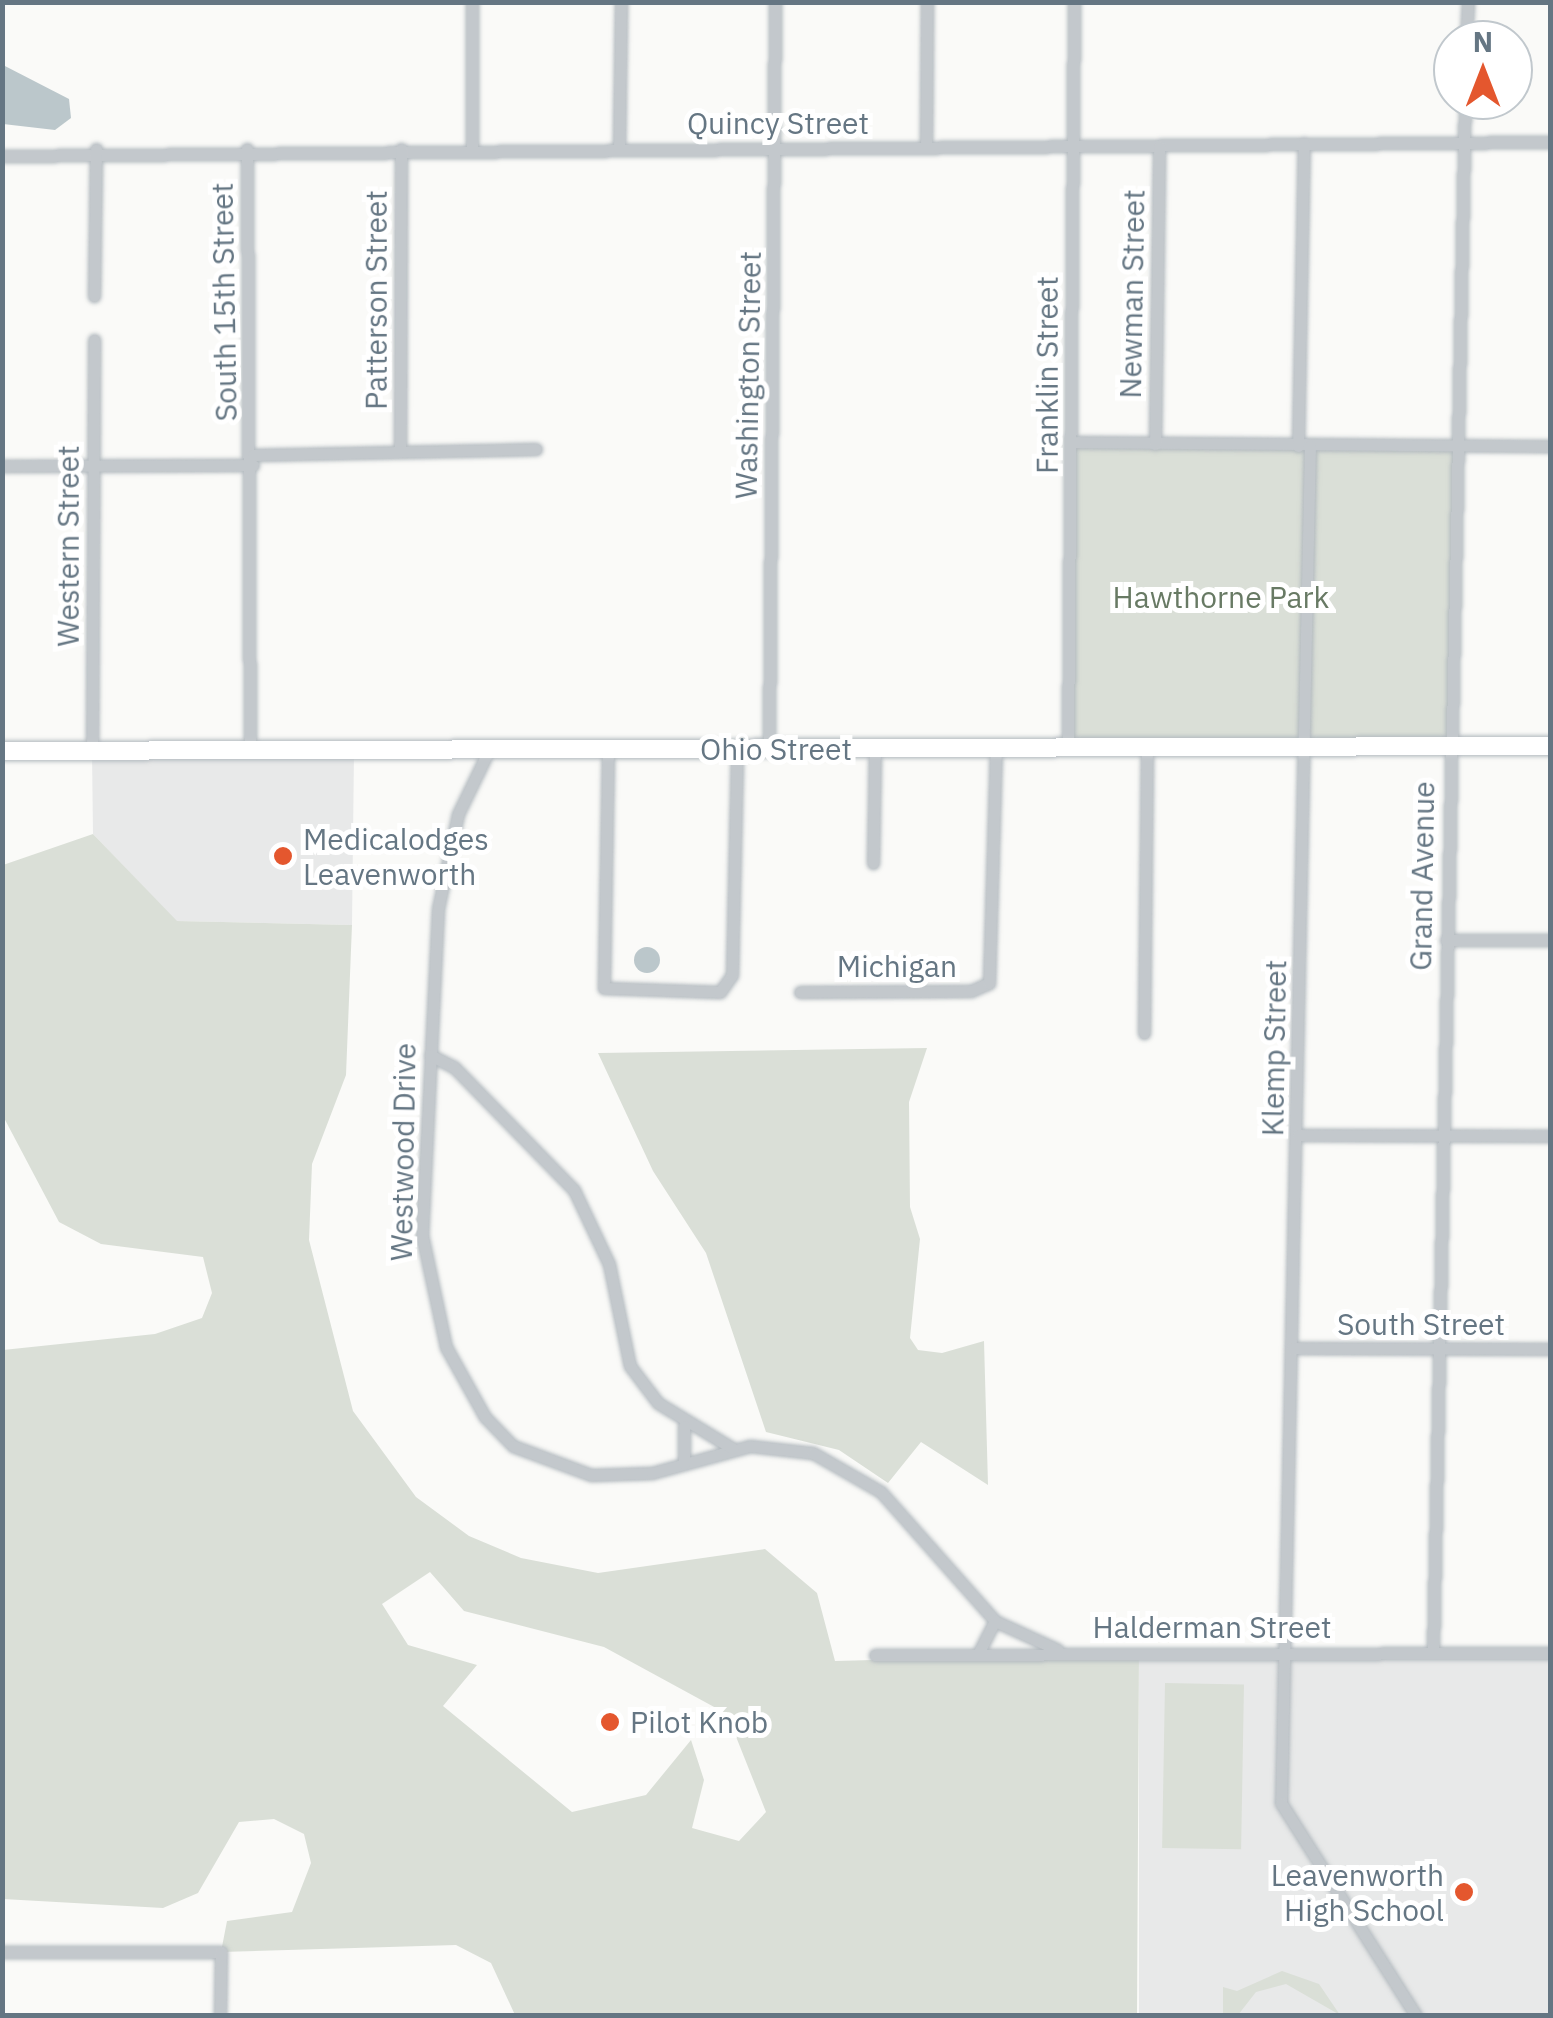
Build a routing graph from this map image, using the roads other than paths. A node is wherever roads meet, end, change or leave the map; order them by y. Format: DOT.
graph roads {
  1 [pos="472,2"];
  2 [pos="621,2"];
  3 [pos="775,2"];
  4 [pos="926,2"];
  5 [pos="1074,2"];
  6 [pos="1465,120"];
  7 [pos="1304,142"];
  8 [pos="1465,142"];
  9 [pos="1550,142"];
  10 [pos="1073,145"];
  11 [pos="1159,146"];
  12 [pos="775,147"];
  13 [pos="402,148"];
  14 [pos="472,148"];
  15 [pos="619,148"];
  16 [pos="926,148"];
  17 [pos="247,149"];
  18 [pos="96,150"];
  19 [pos="4,155"];
  20 [pos="94,296"];
  21 [pos="94,340"];
  22 [pos="1071,442"];
  23 [pos="1155,444"];
  24 [pos="1304,446"];
  25 [pos="1456,446"];
  26 [pos="1550,446"];
  27 [pos="536,449"];
  28 [pos="400,452"];
  29 [pos="253,460"];
  30 [pos="2,466"];
  31 [pos="93,466"];
  32 [pos="1306,746"];
  33 [pos="1448,746"];
  34 [pos="1550,746"];
  35 [pos="1068,748"];
  36 [pos="1147,748"];
  37 [pos="737,749"];
  38 [pos="769,749"];
  39 [pos="876,749"];
  40 [pos="996,750"];
  41 [pos="2,751"];
  42 [pos="608,751"];
  43 [pos="92,752"];
  44 [pos="488,752"];
  45 [pos="250,753"];
  46 [pos="873,864"];
  47 [pos="1446,940"];
  48 [pos="1550,940"];
  49 [pos="800,992"];
  50 [pos="1144,1034"];
  51 [pos="430,1055"];
  52 [pos="1298,1135"];
  53 [pos="1444,1136"];
  54 [pos="1550,1136"];
  55 [pos="1292,1348"];
  56 [pos="1550,1349"];
  57 [pos="1440,1350"];
  58 [pos="684,1426"];
  59 [pos="732,1448"];
  60 [pos="684,1463"];
  61 [pos="995,1621"];
  62 [pos="1058,1650"];
  63 [pos="1282,1651"];
  64 [pos="980,1652"];
  65 [pos="1433,1653"];
  66 [pos="1550,1653"];
  67 [pos="874,1655"];
  68 [pos="2,1952"];
  69 [pos="220,2016"];
  70 [pos="1416,2016"];
  1 -- 14 [label="street"];
  2 -- 15 [label="street"];
  3 -- 12 [label="street, Washington Street"];
  4 -- 16 [label="street"];
  5 -- 10 [label="street, Franklin Street"];
  6 -- 8 [label="street, Grand Avenue"];
  7 -- 8 [label="street, Quincy Street"];
  7 -- 11 [label="street, Quincy Street"];
  7 -- 24 [label="street, Klemp Street"];
  8 -- 9 [label="street, Quincy Street"];
  8 -- 25 [label="street, Grand Avenue"];
  10 -- 11 [label="street, Quincy Street"];
  10 -- 16 [label="street, Quincy Street"];
  10 -- 22 [label="street, Franklin Street"];
  11 -- 23 [label="street, Newman Street"];
  12 -- 15 [label="street, Quincy Street"];
  12 -- 16 [label="street, Quincy Street"];
  12 -- 38 [label="street, Washington Street"];
  13 -- 14 [label="street, Quincy Street"];
  13 -- 17 [label="street, Quincy Street"];
  13 -- 28 [label="street, Patterson Street"];
  14 -- 15 [label="street, Quincy Street"];
  17 -- 18 [label="street, Quincy Street"];
  17 -- 29 [label="street, South 15th Street"];
  18 -- 19 [label="street, Quincy Street"];
  18 -- 20 [label="street"];
  21 -- 31 [label="street, Western Street"];
  22 -- 23 [label="street"];
  22 -- 35 [label="street, Franklin Street"];
  23 -- 24 [label="street"];
  24 -- 25 [label="street"];
  24 -- 32 [label="street, Klemp Street"];
  25 -- 26 [label="street"];
  25 -- 33 [label="street, Grand Avenue"];
  27 -- 28 [label="street"];
  28 -- 29 [label="street"];
  29 -- 31 [label="street"];
  29 -- 45 [label="street, South 15th Street"];
  30 -- 31 [label="street"];
  31 -- 43 [label="street, Western Street"];
  32 -- 33 [label="street, Ohio Street"];
  32 -- 36 [label="street, Ohio Street"];
  32 -- 52 [label="street, Klemp Street"];
  33 -- 34 [label="street, Ohio Street"];
  33 -- 47 [label="street, Grand Avenue"];
  35 -- 36 [label="street, Ohio Street"];
  35 -- 40 [label="street, Ohio Street"];
  36 -- 50 [label="street"];
  37 -- 38 [label="street, Ohio Street"];
  37 -- 42 [label="street, Ohio Street"];
  37 -- 42 [label="street"];
  38 -- 39 [label="street, Ohio Street"];
  39 -- 40 [label="street, Ohio Street"];
  39 -- 46 [label="street"];
  40 -- 49 [label="street, Michigan"];
  41 -- 43 [label="street, Ohio Street"];
  42 -- 44 [label="street, Ohio Street"];
  43 -- 45 [label="street, Ohio Street"];
  44 -- 45 [label="street, Ohio Street"];
  44 -- 51 [label="street, Westwood Drive"];
  47 -- 48 [label="street"];
  47 -- 53 [label="street, Grand Avenue"];
  51 -- 58 [label="street"];
  51 -- 60 [label="street, Westwood Drive"];
  52 -- 53 [label="street"];
  52 -- 55 [label="street, Klemp Street"];
  53 -- 54 [label="street"];
  53 -- 57 [label="street, Grand Avenue"];
  55 -- 57 [label="street, South Street"];
  55 -- 63 [label="street, Klemp Street"];
  56 -- 57 [label="street, South Street"];
  57 -- 65 [label="street, Grand Avenue"];
  58 -- 59 [label="street"];
  58 -- 60 [label="street"];
  59 -- 60 [label="street, Westwood Drive"];
  59 -- 61 [label="street, Westwood Drive"];
  61 -- 62 [label="street, Westwood Drive"];
  61 -- 64 [label="street"];
  62 -- 63 [label="street, Halderman Street"];
  62 -- 64 [label="street, Halderman Street"];
  63 -- 65 [label="street, Halderman Street"];
  63 -- 70 [label="street"];
  64 -- 67 [label="street, Halderman Street"];
  65 -- 66 [label="street, Halderman Street"];
  68 -- 69 [label="street"];
}
